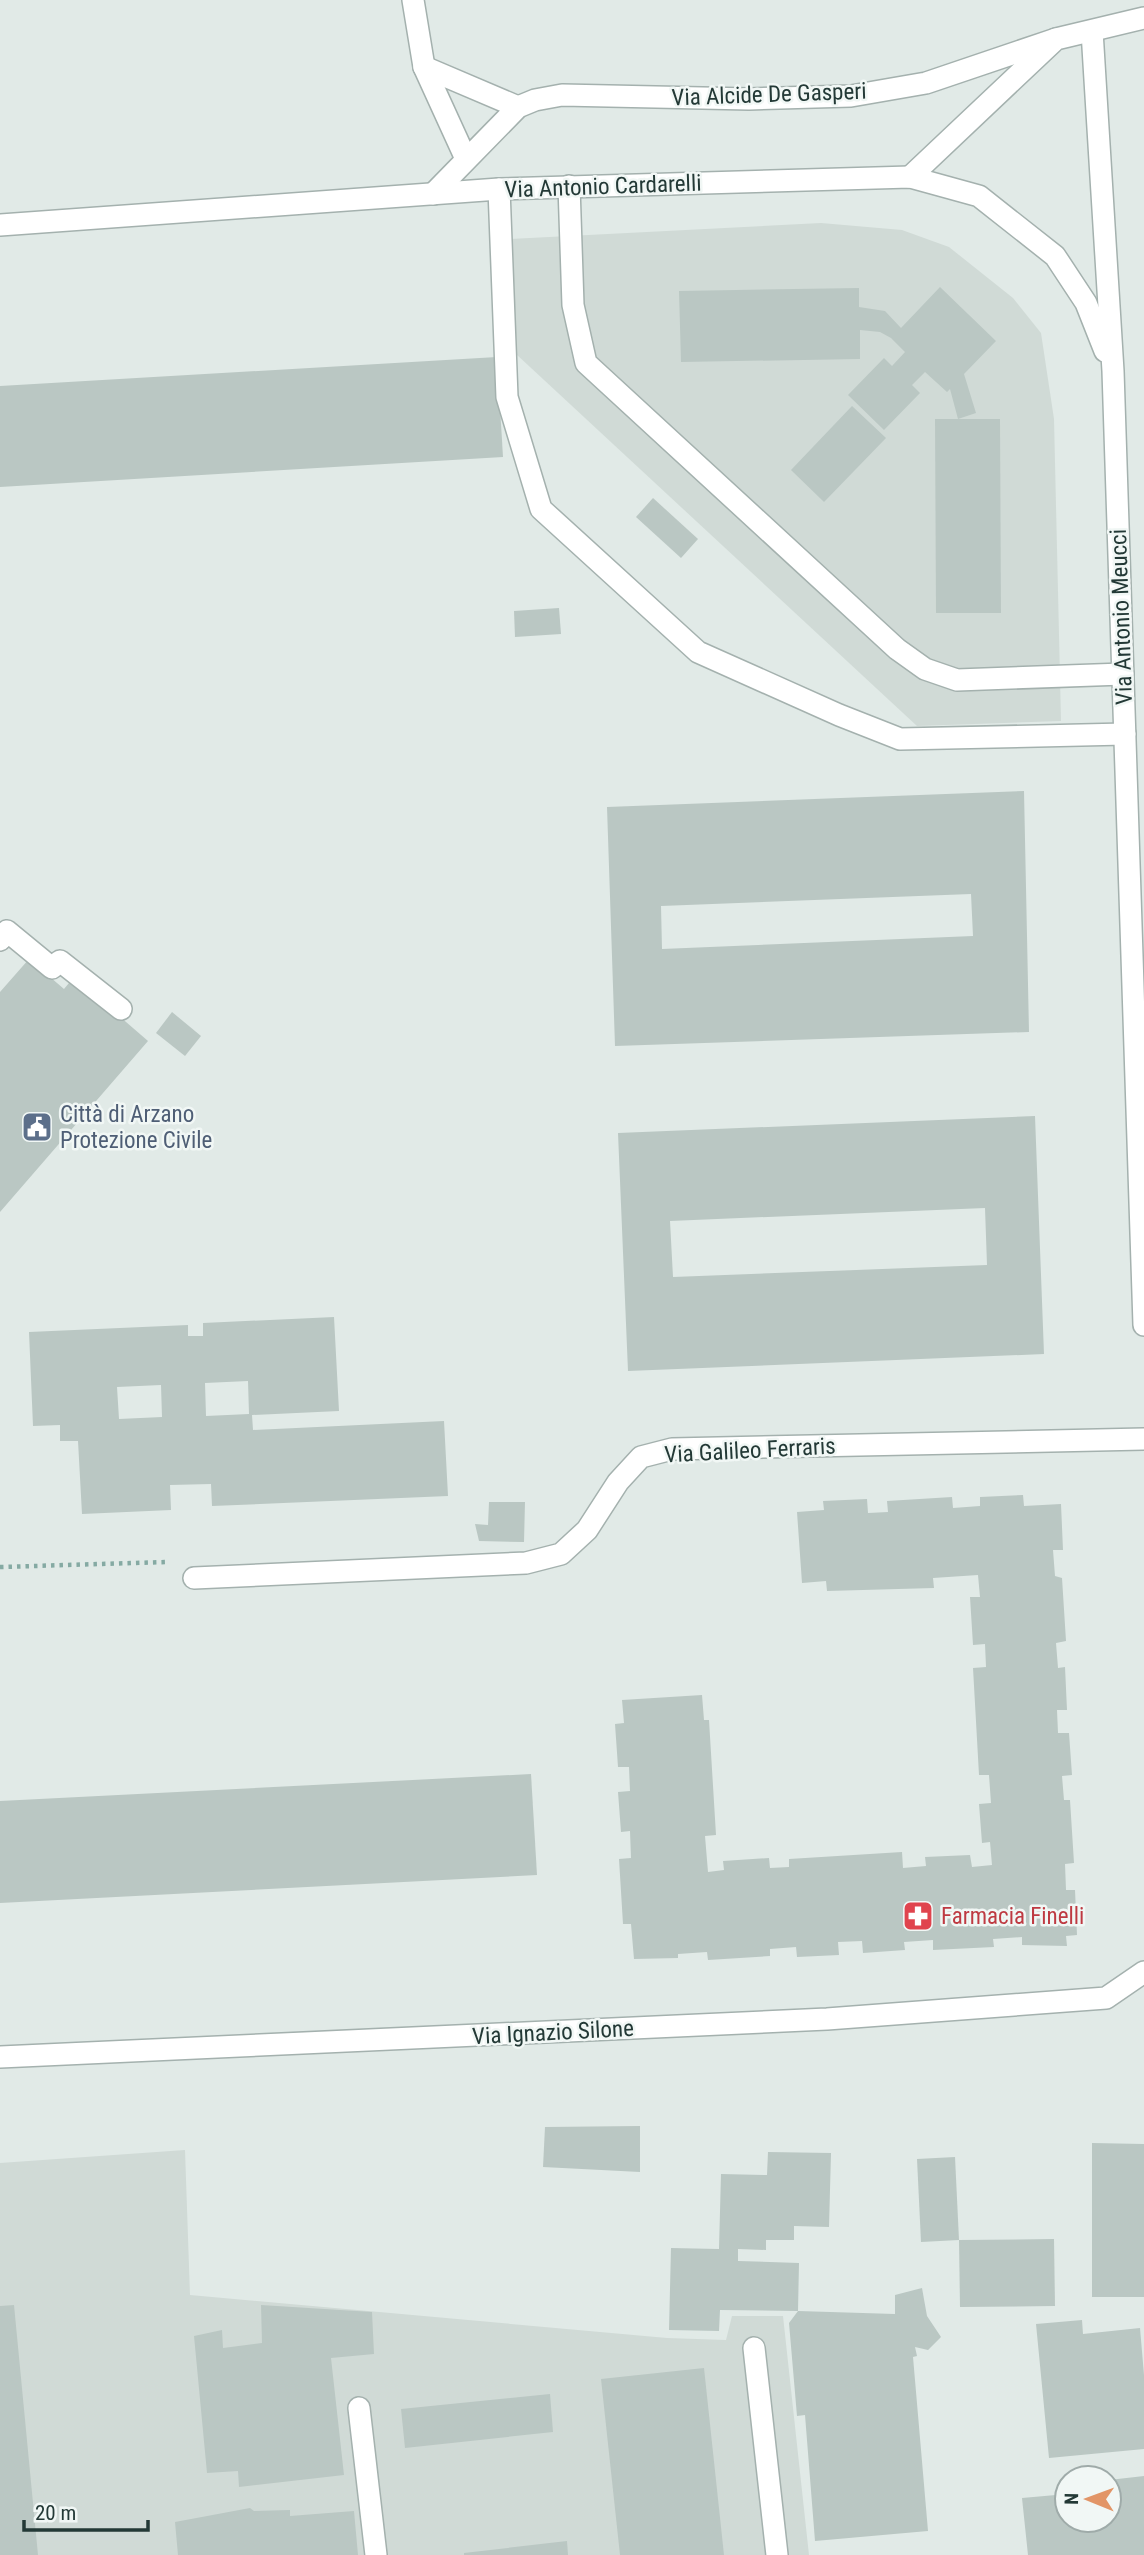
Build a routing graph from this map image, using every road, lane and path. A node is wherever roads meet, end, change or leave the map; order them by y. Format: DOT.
graph roads {
  1 [pos="413,0"];
  2 [pos="1144,18"];
  3 [pos="1093,31"];
  4 [pos="1056,39"];
  5 [pos="424,67"];
  6 [pos="518,107"];
  7 [pos="466,159"];
  8 [pos="910,177"];
  9 [pos="569,186"];
  10 [pos="499,189"];
  11 [pos="433,194"];
  12 [pos="0,225"];
  13 [pos="1113,371"];
  14 [pos="1123,674"];
  15 [pos="1125,734"];
  16 [pos="0,940"];
  17 [pos="121,1009"];
  18 [pos="1144,1325"];
  19 [pos="1144,1439"];
  20 [pos="0,1567"];
  21 [pos="194,1578"];
  22 [pos="1144,1972"];
  23 [pos="0,2057"];
  24 [pos="754,2347"];
  25 [pos="359,2408"];
  26 [pos="376,2555"];
  27 [pos="777,2555"];
  1 -- 5 [label="street"];
  2 -- 3 [label="street, Via Alcide De Gasperi"];
  3 -- 4 [label="street, Via Alcide De Gasperi"];
  3 -- 13 [label="street"];
  4 -- 6 [label="street, Via Alcide De Gasperi"];
  4 -- 8 [label="street"];
  5 -- 6 [label="street"];
  5 -- 7 [label="street"];
  6 -- 7 [label="street, Via Alcide De Gasperi"];
  7 -- 11 [label="street, Via Alcide De Gasperi"];
  8 -- 9 [label="street, Via Antonio Cardarelli"];
  8 -- 13 [label="street, Via Antonio Cardarelli"];
  9 -- 10 [label="street, Via Antonio Cardarelli"];
  9 -- 14 [label="street"];
  10 -- 11 [label="street, Via Antonio Cardarelli"];
  10 -- 15 [label="street"];
  11 -- 12 [label="street, Via Antonio Cardarelli"];
  13 -- 14 [label="street, Via Antonio Meucci"];
  14 -- 15 [label="street, Via Antonio Meucci"];
  15 -- 18 [label="street, Via Antonio Meucci"];
  16 -- 17 [label="street"];
  19 -- 21 [label="street, Via Galileo Ferraris"];
  20 -- 21 [label="path"];
  22 -- 23 [label="street, Via Ignazio Silone"];
  24 -- 27 [label="street"];
  25 -- 26 [label="street"];
}
